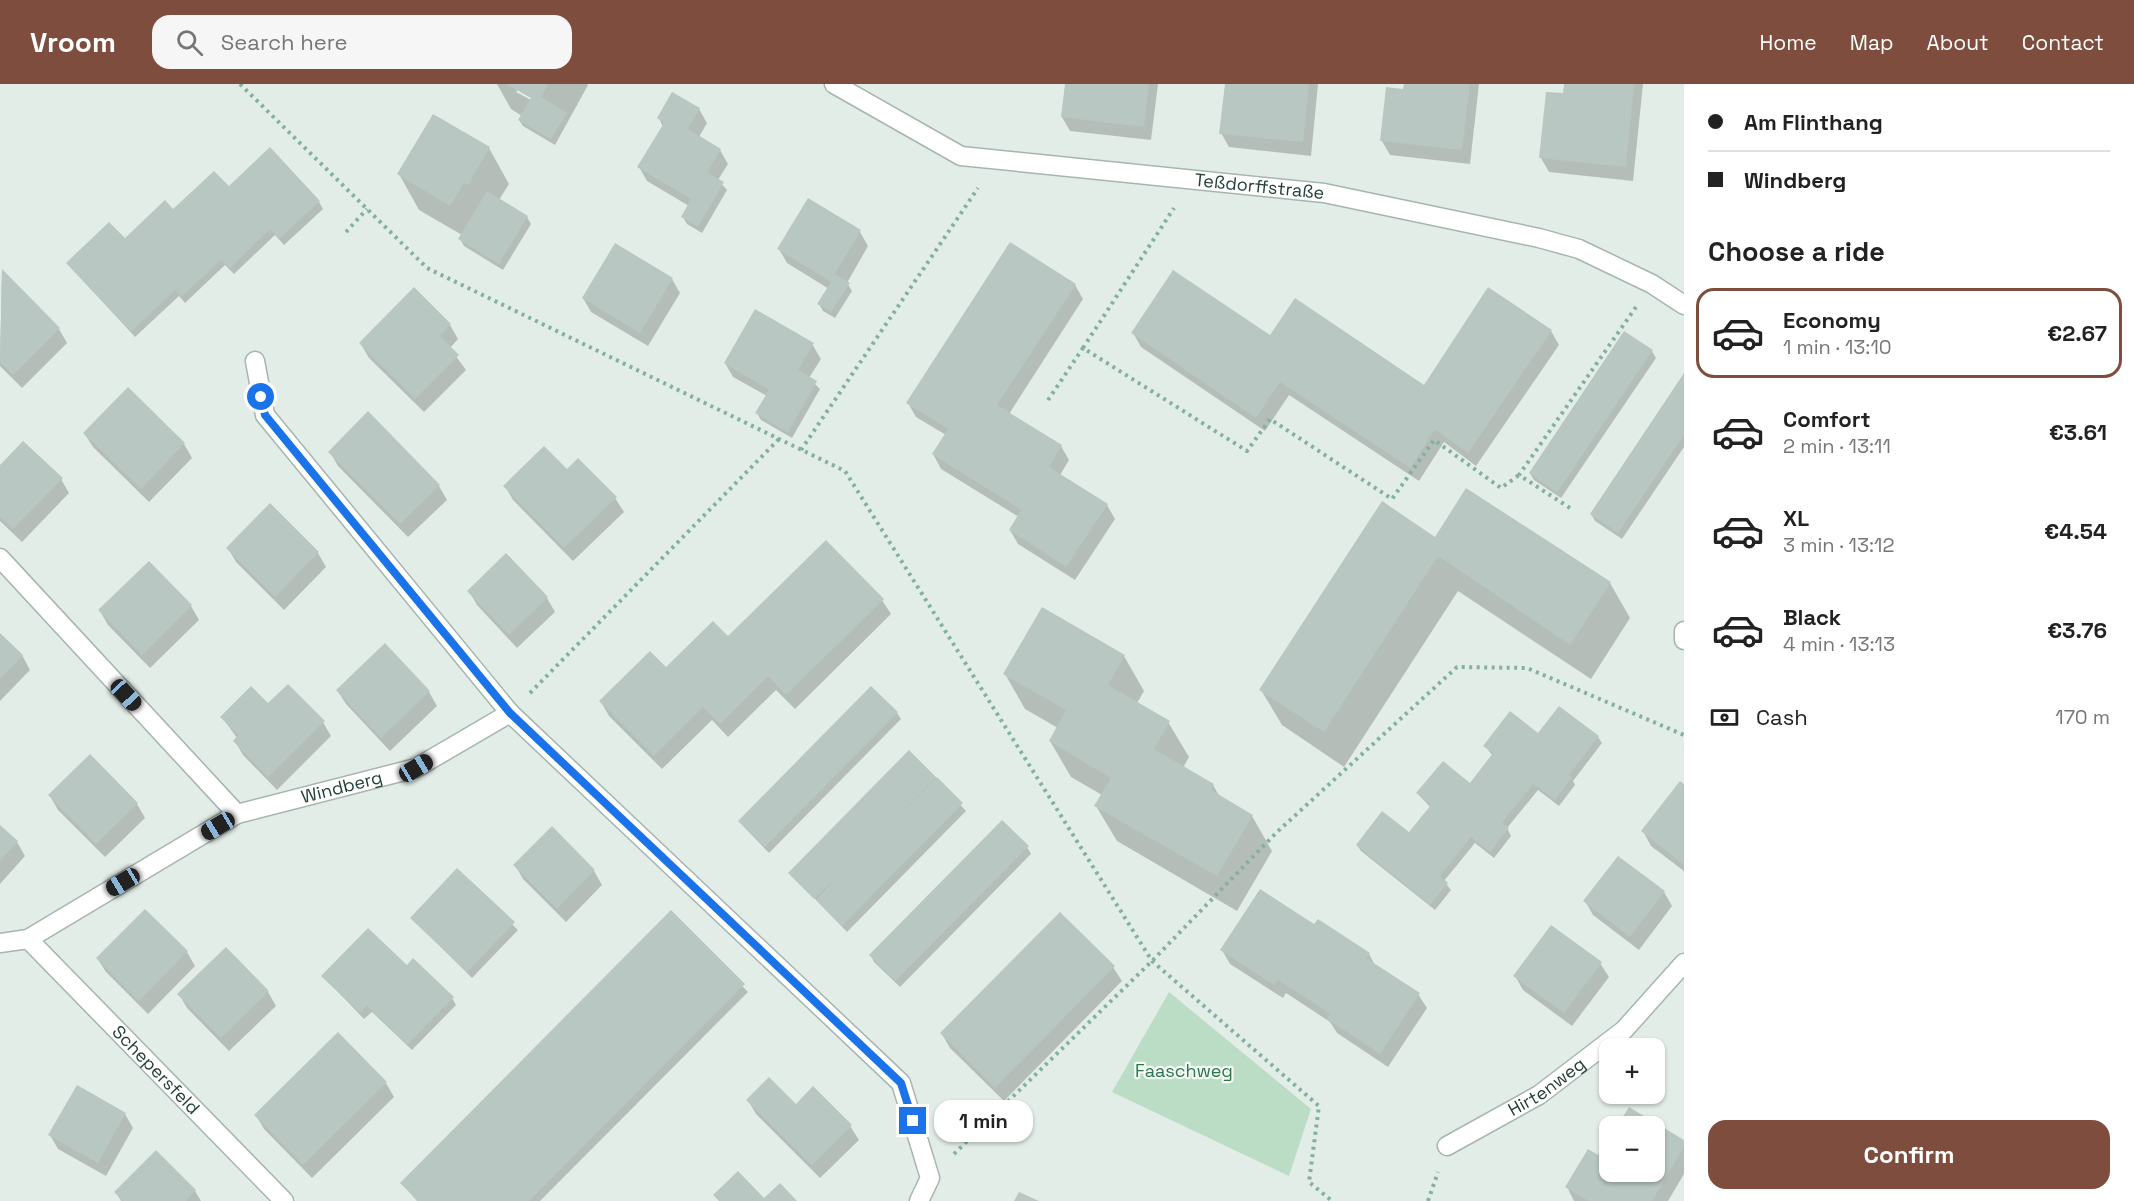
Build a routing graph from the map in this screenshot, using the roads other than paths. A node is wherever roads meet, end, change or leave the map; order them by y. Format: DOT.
graph roads {
  1 [pos="834,84"];
  2 [pos="1684,305"];
  3 [pos="255,361"];
  4 [pos="0,558"];
  5 [pos="1684,631"];
  6 [pos="1684,640"];
  7 [pos="510,713"];
  8 [pos="237,814"];
  9 [pos="28,939"];
  10 [pos="0,943"];
  11 [pos="1684,963"];
  12 [pos="1447,1146"];
  13 [pos="284,1201"];
  14 [pos="919,1201"];
  1 -- 2 [label="street, Teßdorffstraße"];
  3 -- 7 [label="street"];
  4 -- 8 [label="street"];
  5 -- 6 [label="street"];
  7 -- 8 [label="street, Windberg"];
  7 -- 14 [label="street"];
  8 -- 9 [label="street, Windberg"];
  9 -- 10 [label="street, Windberg"];
  9 -- 13 [label="street, Schepersfeld"];
  11 -- 12 [label="street, Hirtenweg"];
}
